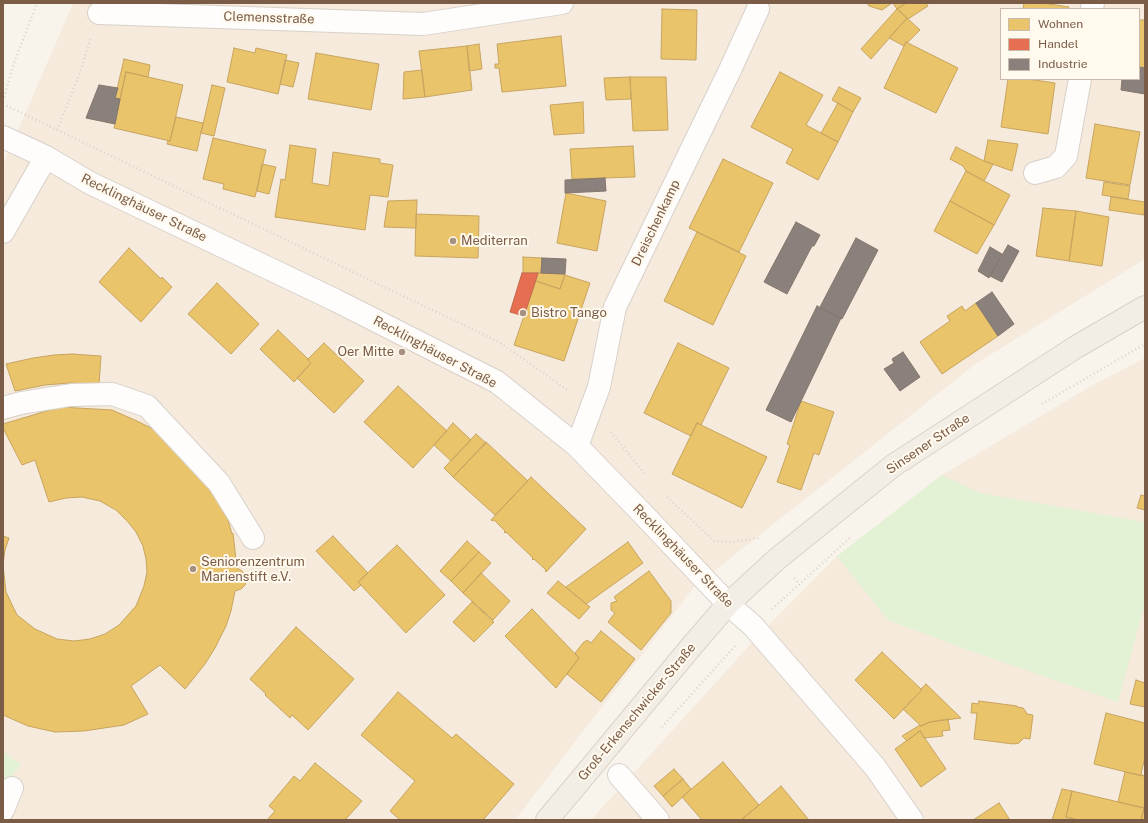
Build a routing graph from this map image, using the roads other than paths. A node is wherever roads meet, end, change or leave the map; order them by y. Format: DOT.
graph roads {
  1 [pos="562,3"];
  2 [pos="759,5"];
  3 [pos="99,13"];
  4 [pos="1080,80"];
  5 [pos="3,138"];
  6 [pos="46,157"];
  7 [pos="1035,173"];
  8 [pos="3,232"];
  9 [pos="1145,307"];
  10 [pos="3,408"];
  11 [pos="577,446"];
  12 [pos="253,538"];
  13 [pos="728,604"];
  14 [pos="619,775"];
  15 [pos="12,788"];
  16 [pos="3,810"];
  17 [pos="547,820"];
  18 [pos="658,820"];
  19 [pos="912,820"];
  1 -- 3 [label="street, Clemensstraße"];
  2 -- 11 [label="street, Dreischenkamp"];
  4 -- 7 [label="street"];
  5 -- 6 [label="street, Recklinghäuser Straße"];
  6 -- 8 [label="street"];
  6 -- 11 [label="street, Recklinghäuser Straße"];
  9 -- 13 [label="main road, Sinsener Straße"];
  10 -- 12 [label="street"];
  11 -- 13 [label="street, Recklinghäuser Straße"];
  13 -- 17 [label="main road, Groß-Erkenschwicker-Straße"];
  13 -- 19 [label="street, Recklinghäuser Straße"];
  14 -- 18 [label="street"];
  15 -- 16 [label="street"];
}
